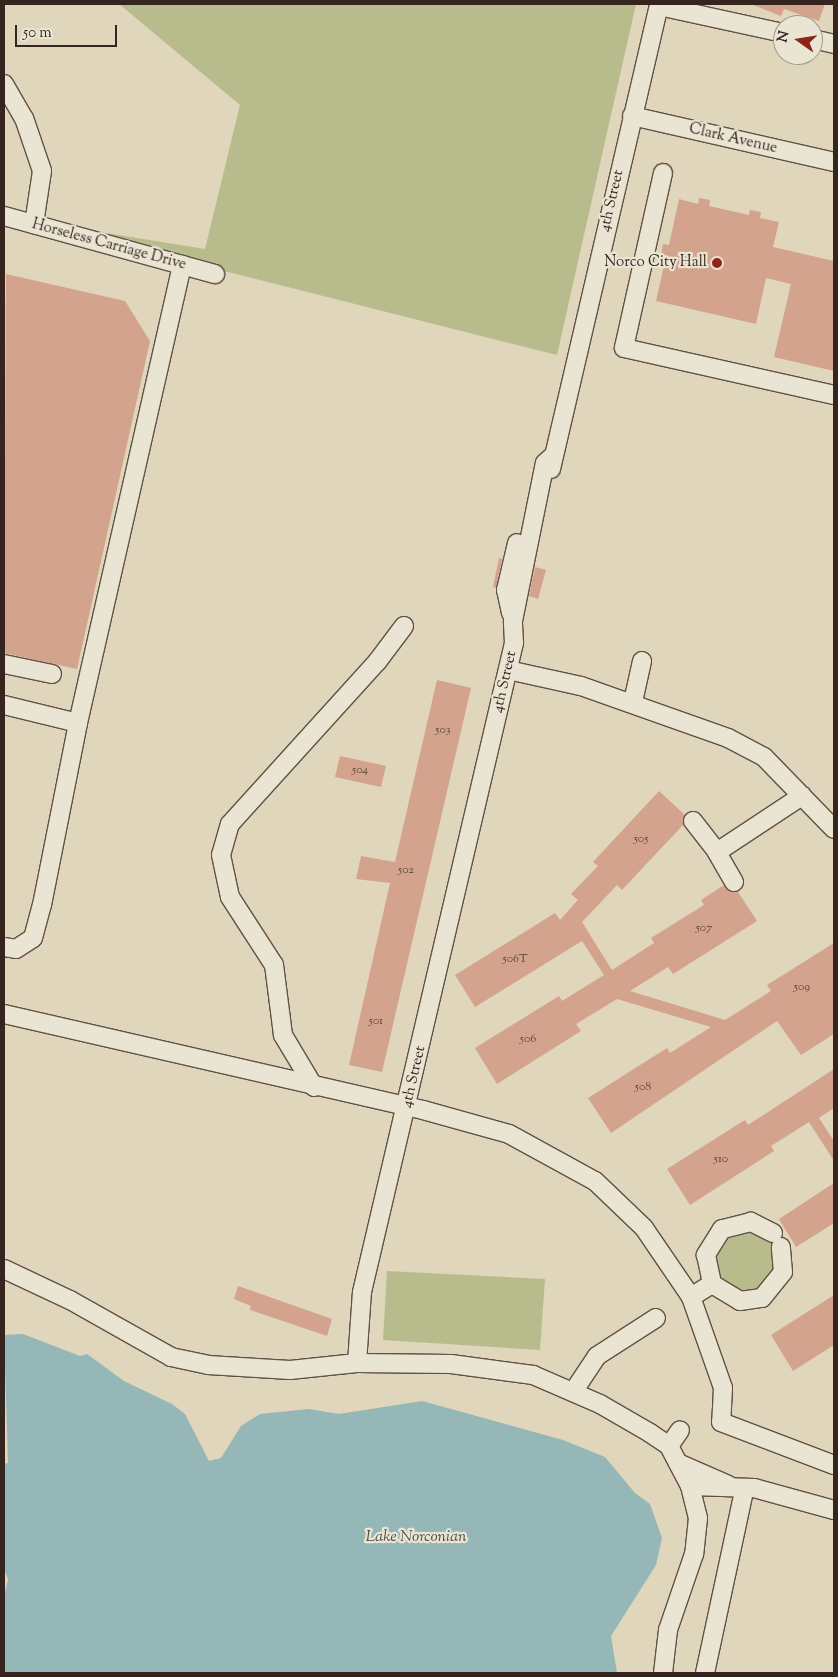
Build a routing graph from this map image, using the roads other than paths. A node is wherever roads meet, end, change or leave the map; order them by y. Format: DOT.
graph roads {
  1 [pos="659,5"];
  2 [pos="773,31"];
  3 [pos="4,84"];
  4 [pos="632,116"];
  5 [pos="834,162"];
  6 [pos="663,172"];
  7 [pos="4,216"];
  8 [pos="34,224"];
  9 [pos="182,265"];
  10 [pos="215,274"];
  11 [pos="834,394"];
  12 [pos="549,460"];
  13 [pos="404,626"];
  14 [pos="514,643"];
  15 [pos="642,661"];
  16 [pos="4,664"];
  17 [pos="508,670"];
  18 [pos="52,674"];
  19 [pos="633,702"];
  20 [pos="4,705"];
  21 [pos="78,723"];
  22 [pos="802,796"];
  23 [pos="693,821"];
  24 [pos="834,829"];
  25 [pos="717,852"];
  26 [pos="734,882"];
  27 [pos="4,947"];
  28 [pos="4,1014"];
  29 [pos="314,1087"];
  30 [pos="407,1107"];
  31 [pos="4,1269"];
  32 [pos="712,1284"];
  33 [pos="691,1297"];
  34 [pos="656,1318"];
  35 [pos="357,1363"];
  36 [pos="573,1392"];
  37 [pos="680,1430"];
  38 [pos="669,1446"];
  39 [pos="678,1463"];
  40 [pos="834,1465"];
  41 [pos="690,1486"];
  42 [pos="744,1492"];
  43 [pos="834,1510"];
  44 [pos="663,1673"];
  45 [pos="705,1673"];
  1 -- 2 [label="street"];
  1 -- 4 [label="street, 4th Street"];
  3 -- 8 [label="street"];
  4 -- 5 [label="street, Clark Avenue"];
  4 -- 12 [label="street, 4th Street"];
  6 -- 11 [label="street"];
  7 -- 8 [label="street, Horseless Carriage Drive"];
  8 -- 9 [label="street, Horseless Carriage Drive"];
  9 -- 10 [label="street, Horseless Carriage Drive"];
  9 -- 21 [label="street"];
  12 -- 14 [label="street"];
  12 -- 14 [label="street, 4th Street"];
  13 -- 29 [label="street"];
  14 -- 17 [label="street, 4th Street"];
  15 -- 19 [label="street"];
  16 -- 18 [label="street"];
  17 -- 19 [label="street"];
  17 -- 30 [label="street, 4th Street"];
  19 -- 22 [label="street"];
  20 -- 21 [label="street"];
  21 -- 27 [label="street"];
  22 -- 24 [label="street"];
  22 -- 25 [label="street"];
  23 -- 25 [label="street"];
  25 -- 26 [label="street"];
  28 -- 29 [label="street"];
  29 -- 30 [label="street"];
  30 -- 33 [label="street"];
  30 -- 35 [label="street, 4th Street"];
  31 -- 35 [label="street"];
  32 -- 32 [label="street"];
  32 -- 33 [label="street"];
  33 -- 40 [label="street"];
  34 -- 36 [label="street"];
  35 -- 36 [label="street"];
  36 -- 38 [label="street"];
  37 -- 38 [label="street"];
  38 -- 39 [label="street"];
  39 -- 41 [label="street"];
  39 -- 42 [label="street"];
  41 -- 42 [label="street"];
  41 -- 44 [label="street"];
  42 -- 43 [label="street"];
  42 -- 45 [label="street"];
}
